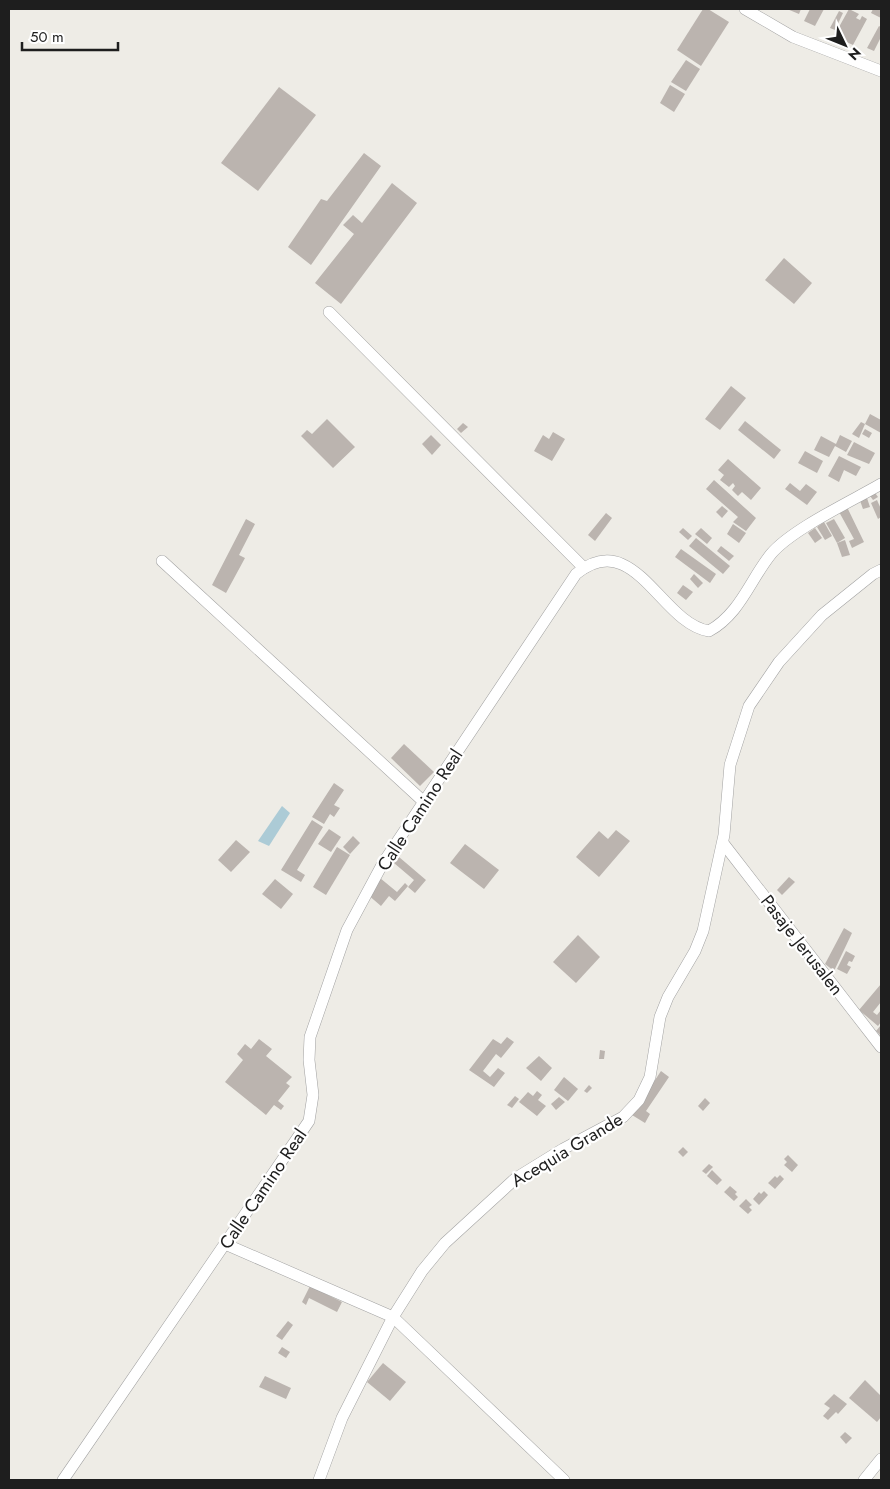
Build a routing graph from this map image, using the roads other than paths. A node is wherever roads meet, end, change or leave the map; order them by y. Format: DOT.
graph roads {
  1 [pos="747,9"];
  2 [pos="881,71"];
  3 [pos="329,312"];
  4 [pos="881,484"];
  5 [pos="162,561"];
  6 [pos="584,568"];
  7 [pos="881,570"];
  8 [pos="424,802"];
  9 [pos="723,843"];
  10 [pos="881,1047"];
  11 [pos="225,1244"];
  12 [pos="394,1317"];
  13 [pos="881,1459"];
  14 [pos="63,1480"];
  15 [pos="319,1480"];
  16 [pos="564,1480"];
  17 [pos="864,1480"];
  1 -- 2 [label="street"];
  3 -- 6 [label="street"];
  4 -- 6 [label="street"];
  5 -- 8 [label="street"];
  6 -- 8 [label="street, Calle Camino Real"];
  7 -- 9 [label="street, Acequia Grande"];
  8 -- 11 [label="street, Calle Camino Real"];
  9 -- 10 [label="street, Pasaje Jerusalen"];
  9 -- 12 [label="street, Acequia Grande"];
  11 -- 12 [label="street"];
  11 -- 14 [label="street, Calle Camino Real"];
  12 -- 15 [label="street, Acequia Grande"];
  12 -- 16 [label="street"];
  13 -- 17 [label="street"];
}
